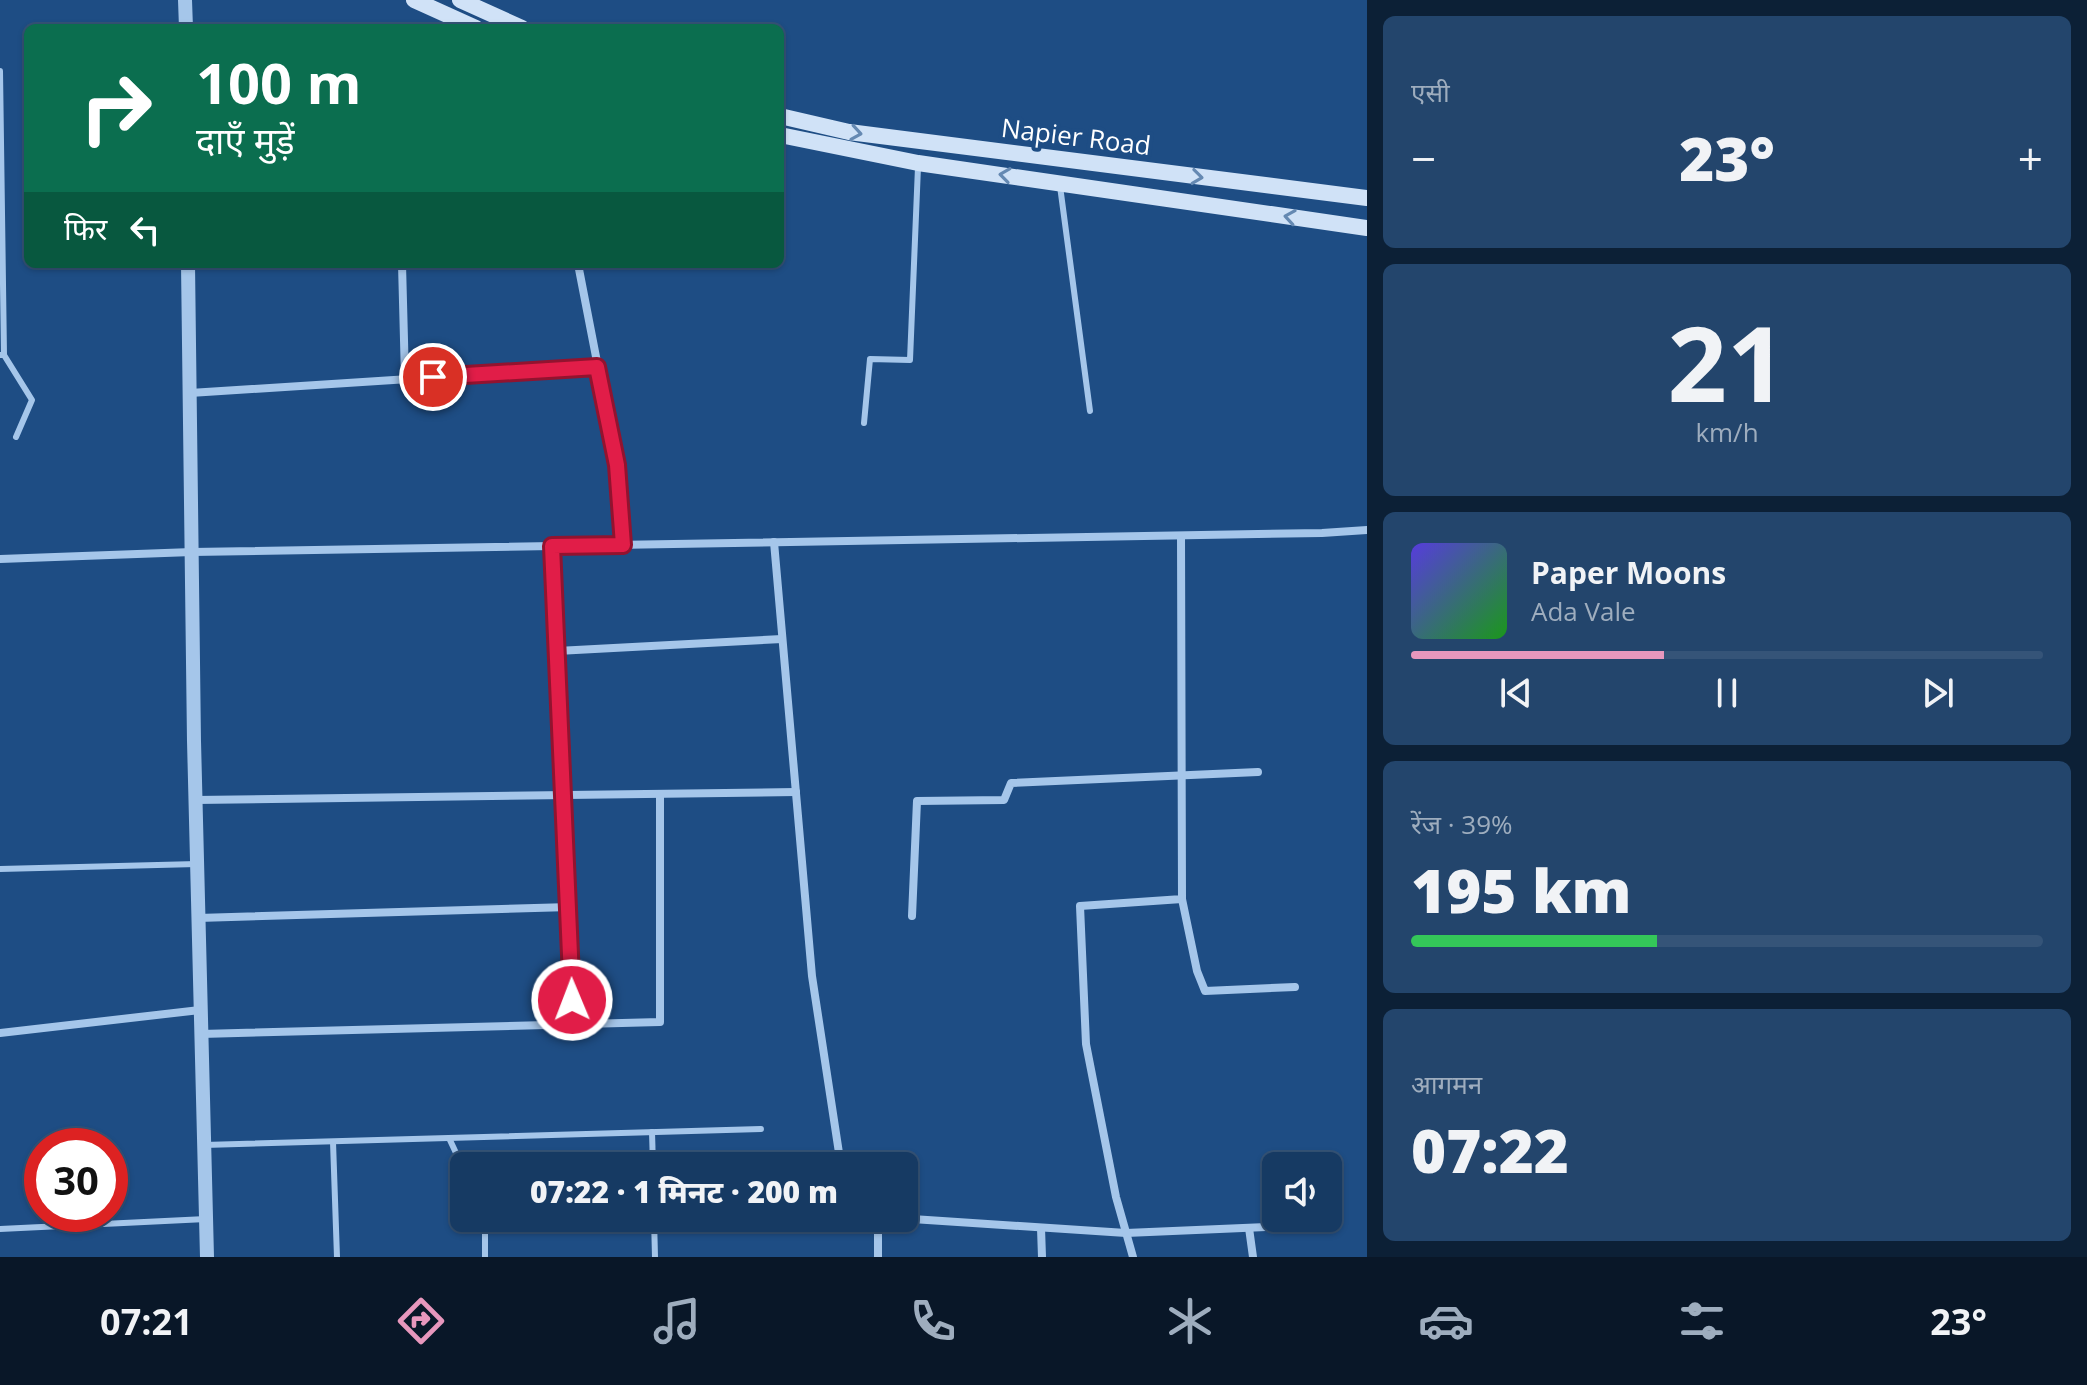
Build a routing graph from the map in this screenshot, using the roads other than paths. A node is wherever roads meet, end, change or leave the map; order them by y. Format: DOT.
graph roads {
  1 [pos="185,0"];
  2 [pos="414,0"];
  3 [pos="460,0"];
  4 [pos="186,24"];
  5 [pos="467,24"];
  6 [pos="513,24"];
  7 [pos="0,71"];
  8 [pos="784,117"];
  9 [pos="784,136"];
  10 [pos="918,163"];
  11 [pos="1060,182"];
  12 [pos="1367,198"];
  13 [pos="1367,228"];
  14 [pos="188,268"];
  15 [pos="402,268"];
  16 [pos="579,268"];
  17 [pos="2,355"];
  18 [pos="597,367"];
  19 [pos="405,378"];
  20 [pos="190,393"];
  21 [pos="1090,411"];
  22 [pos="864,423"];
  23 [pos="16,437"];
  24 [pos="1367,530"];
  25 [pos="1181,536"];
  26 [pos="774,542"];
  27 [pos="623,545"];
  28 [pos="552,546"];
  29 [pos="192,552"];
  30 [pos="0,559"];
  31 [pos="782,639"];
  32 [pos="557,651"];
  33 [pos="1258,772"];
  34 [pos="1182,775"];
  35 [pos="796,792"];
  36 [pos="660,794"];
  37 [pos="563,795"];
  38 [pos="195,800"];
  39 [pos="197,864"];
  40 [pos="0,869"];
  41 [pos="1182,899"];
  42 [pos="570,907"];
  43 [pos="912,916"];
  44 [pos="198,918"];
  45 [pos="1295,987"];
  46 [pos="200,1010"];
  47 [pos="572,1024"];
  48 [pos="0,1033"];
  49 [pos="201,1034"];
  50 [pos="761,1129"];
  51 [pos="652,1132"];
  52 [pos="449,1138"];
  53 [pos="333,1142"];
  54 [pos="204,1145"];
  55 [pos="456,1152"];
  56 [pos="653,1152"];
  57 [pos="839,1152"];
  58 [pos="206,1219"];
  59 [pos="918,1219"];
  60 [pos="1262,1227"];
  61 [pos="1041,1228"];
  62 [pos="1249,1228"];
  63 [pos="0,1229"];
  64 [pos="485,1232"];
  65 [pos="654,1232"];
  66 [pos="878,1232"];
  67 [pos="1126,1233"];
  68 [pos="207,1257"];
  69 [pos="337,1257"];
  70 [pos="485,1257"];
  71 [pos="655,1257"];
  72 [pos="878,1257"];
  73 [pos="1042,1257"];
  74 [pos="1133,1257"];
  75 [pos="1253,1257"];
  1 -- 4 [label="street"];
  2 -- 5 [label="main road"];
  3 -- 6 [label="main road"];
  7 -- 17 [label="lane"];
  8 -- 12 [label="main road, Napier Road, one-way"];
  9 -- 10 [label="main road"];
  11 -- 10 [label="main road, one-way"];
  10 -- 22 [label="lane"];
  13 -- 11 [label="main road, one-way"];
  11 -- 21 [label="lane"];
  14 -- 20 [label="street"];
  15 -- 19 [label="street"];
  16 -- 18 [label="street"];
  17 -- 23 [label="lane"];
  18 -- 19 [label="street"];
  18 -- 27 [label="street"];
  19 -- 20 [label="street"];
  20 -- 29 [label="street"];
  24 -- 25 [label="street"];
  25 -- 26 [label="street"];
  25 -- 34 [label="street"];
  26 -- 27 [label="street"];
  26 -- 31 [label="street"];
  27 -- 28 [label="street"];
  28 -- 29 [label="street"];
  28 -- 32 [label="street"];
  29 -- 30 [label="street"];
  29 -- 38 [label="street"];
  31 -- 32 [label="street"];
  31 -- 35 [label="street"];
  32 -- 37 [label="street"];
  33 -- 34 [label="street"];
  34 -- 41 [label="street"];
  34 -- 43 [label="street"];
  35 -- 36 [label="street"];
  35 -- 57 [label="street"];
  36 -- 37 [label="street"];
  36 -- 47 [label="street"];
  37 -- 38 [label="street"];
  37 -- 42 [label="street"];
  38 -- 39 [label="street"];
  39 -- 40 [label="lane"];
  39 -- 44 [label="street"];
  41 -- 45 [label="street"];
  41 -- 67 [label="street"];
  42 -- 44 [label="street"];
  42 -- 47 [label="street"];
  44 -- 46 [label="street"];
  46 -- 48 [label="street"];
  46 -- 49 [label="street"];
  47 -- 49 [label="street"];
  49 -- 54 [label="street"];
  50 -- 51 [label="lane"];
  51 -- 52 [label="lane"];
  51 -- 56 [label="lane"];
  52 -- 53 [label="lane"];
  52 -- 55 [label="lane"];
  53 -- 54 [label="lane"];
  53 -- 69 [label="lane"];
  54 -- 58 [label="street"];
  58 -- 63 [label="lane"];
  58 -- 68 [label="street"];
  59 -- 61 [label="street"];
  60 -- 62 [label="street"];
  61 -- 67 [label="street"];
  61 -- 73 [label="street"];
  62 -- 67 [label="street"];
  62 -- 75 [label="street"];
  64 -- 70 [label="lane"];
  65 -- 71 [label="lane"];
  66 -- 72 [label="street"];
  67 -- 74 [label="street"];
}
